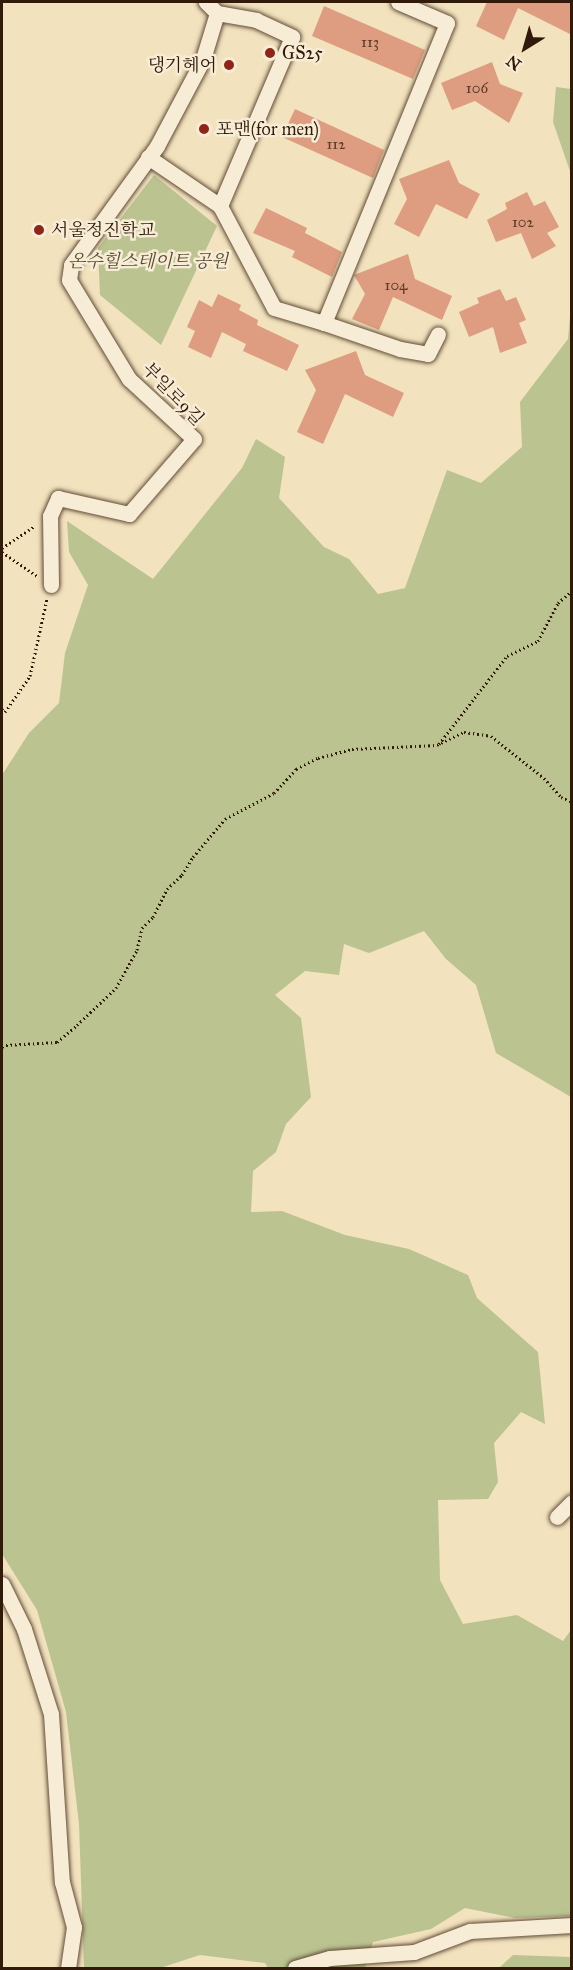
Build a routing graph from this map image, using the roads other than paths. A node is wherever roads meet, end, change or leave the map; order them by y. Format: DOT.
graph roads {
  1 [pos="206,2"];
  2 [pos="399,2"];
  3 [pos="217,14"];
  4 [pos="148,157"];
  5 [pos="220,206"];
  6 [pos="324,323"];
  7 [pos="438,334"];
  8 [pos="51,585"];
  9 [pos="572,1502"];
  10 [pos="557,1517"];
  11 [pos="2,1584"];
  12 [pos="572,1925"];
  13 [pos="68,1968"];
  14 [pos="295,1968"];
  1 -- 3 [label="street"];
  2 -- 6 [label="street"];
  3 -- 4 [label="street, 부일로9길"];
  3 -- 5 [label="street"];
  4 -- 5 [label="street"];
  4 -- 8 [label="street, 부일로9길"];
  5 -- 6 [label="street"];
  6 -- 7 [label="street"];
  9 -- 10 [label="street"];
  11 -- 13 [label="street"];
  12 -- 14 [label="street"];
}
